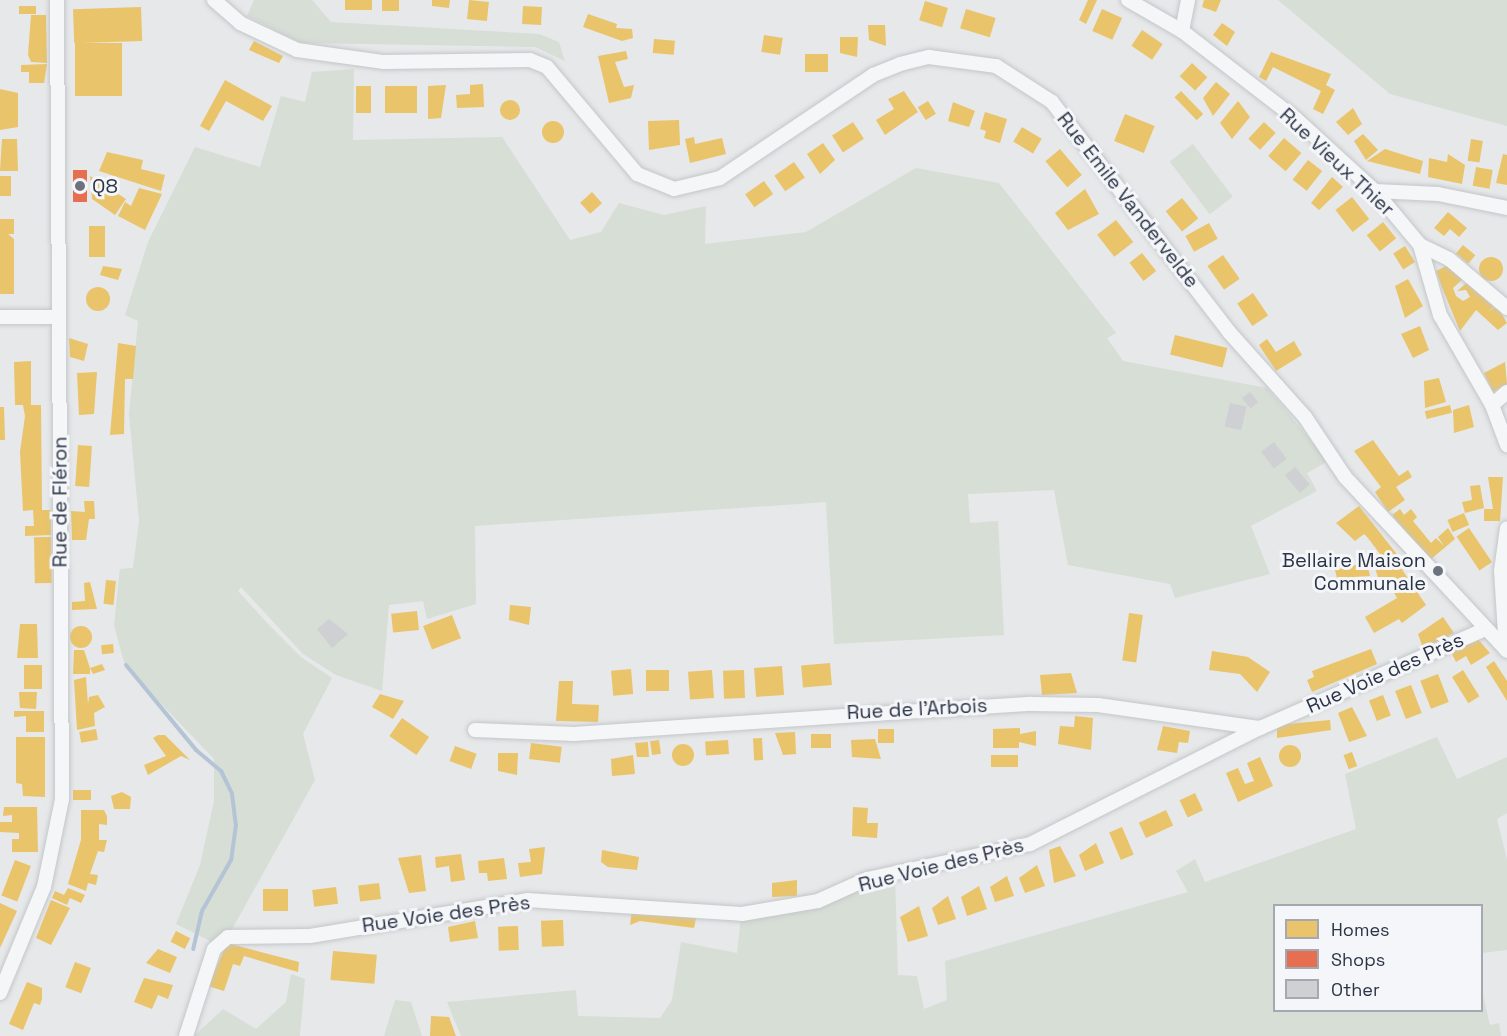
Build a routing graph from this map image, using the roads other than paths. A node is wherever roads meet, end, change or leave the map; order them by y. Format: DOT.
graph roads {
  1 [pos="57,0"];
  2 [pos="214,0"];
  3 [pos="1128,0"];
  4 [pos="1188,0"];
  5 [pos="1182,31"];
  6 [pos="1375,191"];
  7 [pos="1507,208"];
  8 [pos="1420,244"];
  9 [pos="1507,308"];
  10 [pos="0,316"];
  11 [pos="59,317"];
  12 [pos="1507,392"];
  13 [pos="1492,405"];
  14 [pos="1507,445"];
  15 [pos="1507,528"];
  16 [pos="1483,630"];
  17 [pos="1507,651"];
  18 [pos="1260,728"];
  19 [pos="475,730"];
  20 [pos="0,993"];
  21 [pos="186,1036"];
  1 -- 11 [label="street, Rue de Fléron"];
  2 -- 16 [label="street, Rue Emile Vandervelde"];
  3 -- 5 [label="street, Rue Vieux Thier"];
  4 -- 5 [label="street"];
  5 -- 6 [label="street, Rue Vieux Thier"];
  6 -- 7 [label="street"];
  6 -- 8 [label="street, Rue Vieux Thier"];
  8 -- 9 [label="street"];
  8 -- 13 [label="street, Rue Vieux Thier"];
  10 -- 11 [label="street"];
  11 -- 20 [label="street, Rue de Fléron"];
  12 -- 13 [label="street"];
  13 -- 14 [label="street, Rue Vieux Thier"];
  15 -- 17 [label="street"];
  16 -- 17 [label="street, Rue Emile Vandervelde"];
  16 -- 18 [label="street, Rue Voie des Près"];
  18 -- 19 [label="street, Rue de l'Arbois"];
  18 -- 21 [label="street, Rue Voie des Près"];
}
